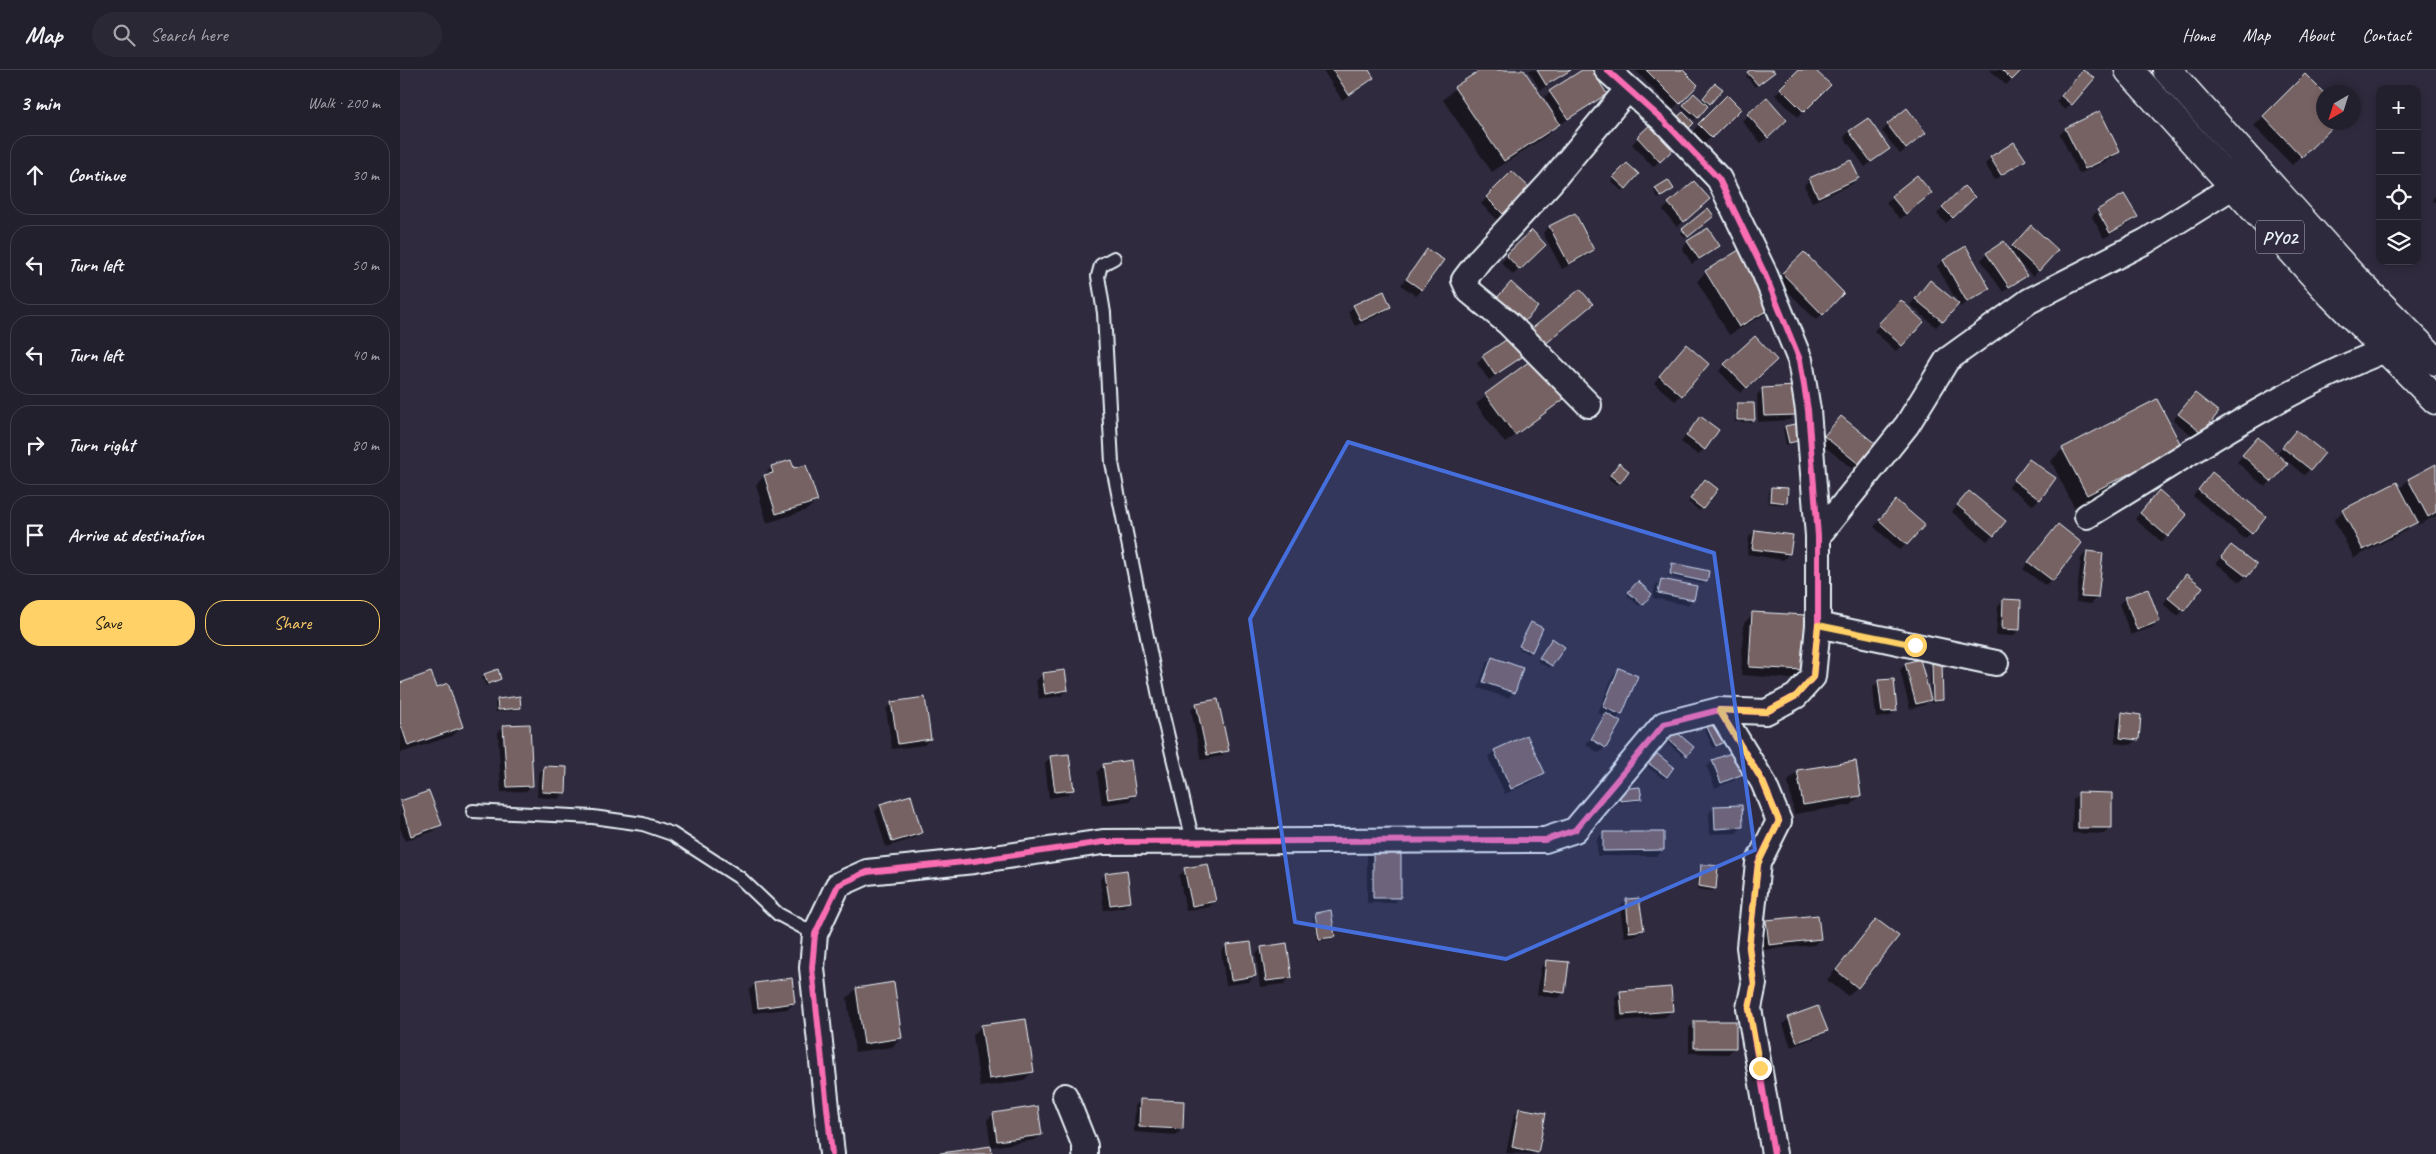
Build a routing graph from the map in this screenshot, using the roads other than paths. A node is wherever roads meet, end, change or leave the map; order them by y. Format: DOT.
graph roads {
  1 [pos="1607,70"];
  2 [pos="2129,70"];
  3 [pos="2167,70"];
  4 [pos="1627,90"];
  5 [pos="2234,186"];
  6 [pos="1114,258"];
  7 [pos="2386,350"];
  8 [pos="2436,361"];
  9 [pos="2436,400"];
  10 [pos="1589,405"];
  11 [pos="2086,516"];
  12 [pos="1818,536"];
  13 [pos="1818,625"];
  14 [pos="1996,663"];
  15 [pos="1719,710"];
  16 [pos="473,811"];
  17 [pos="1193,841"];
  18 [pos="815,934"];
  19 [pos="1065,1096"];
  20 [pos="832,1154"];
  21 [pos="1085,1154"];
  22 [pos="1774,1154"];
  1 -- 4 [label="street"];
  2 -- 5 [label="highway, PY02"];
  3 -- 8 [label="highway, PY02"];
  4 -- 10 [label="street"];
  4 -- 12 [label="street"];
  5 -- 7 [label="highway, PY02"];
  5 -- 12 [label="street"];
  6 -- 17 [label="lane"];
  7 -- 9 [label="highway, PY02"];
  7 -- 11 [label="street"];
  12 -- 13 [label="street"];
  13 -- 14 [label="street"];
  13 -- 15 [label="street"];
  15 -- 17 [label="street"];
  15 -- 22 [label="street"];
  16 -- 18 [label="lane"];
  17 -- 18 [label="street"];
  18 -- 20 [label="street"];
  19 -- 21 [label="street"];
}
